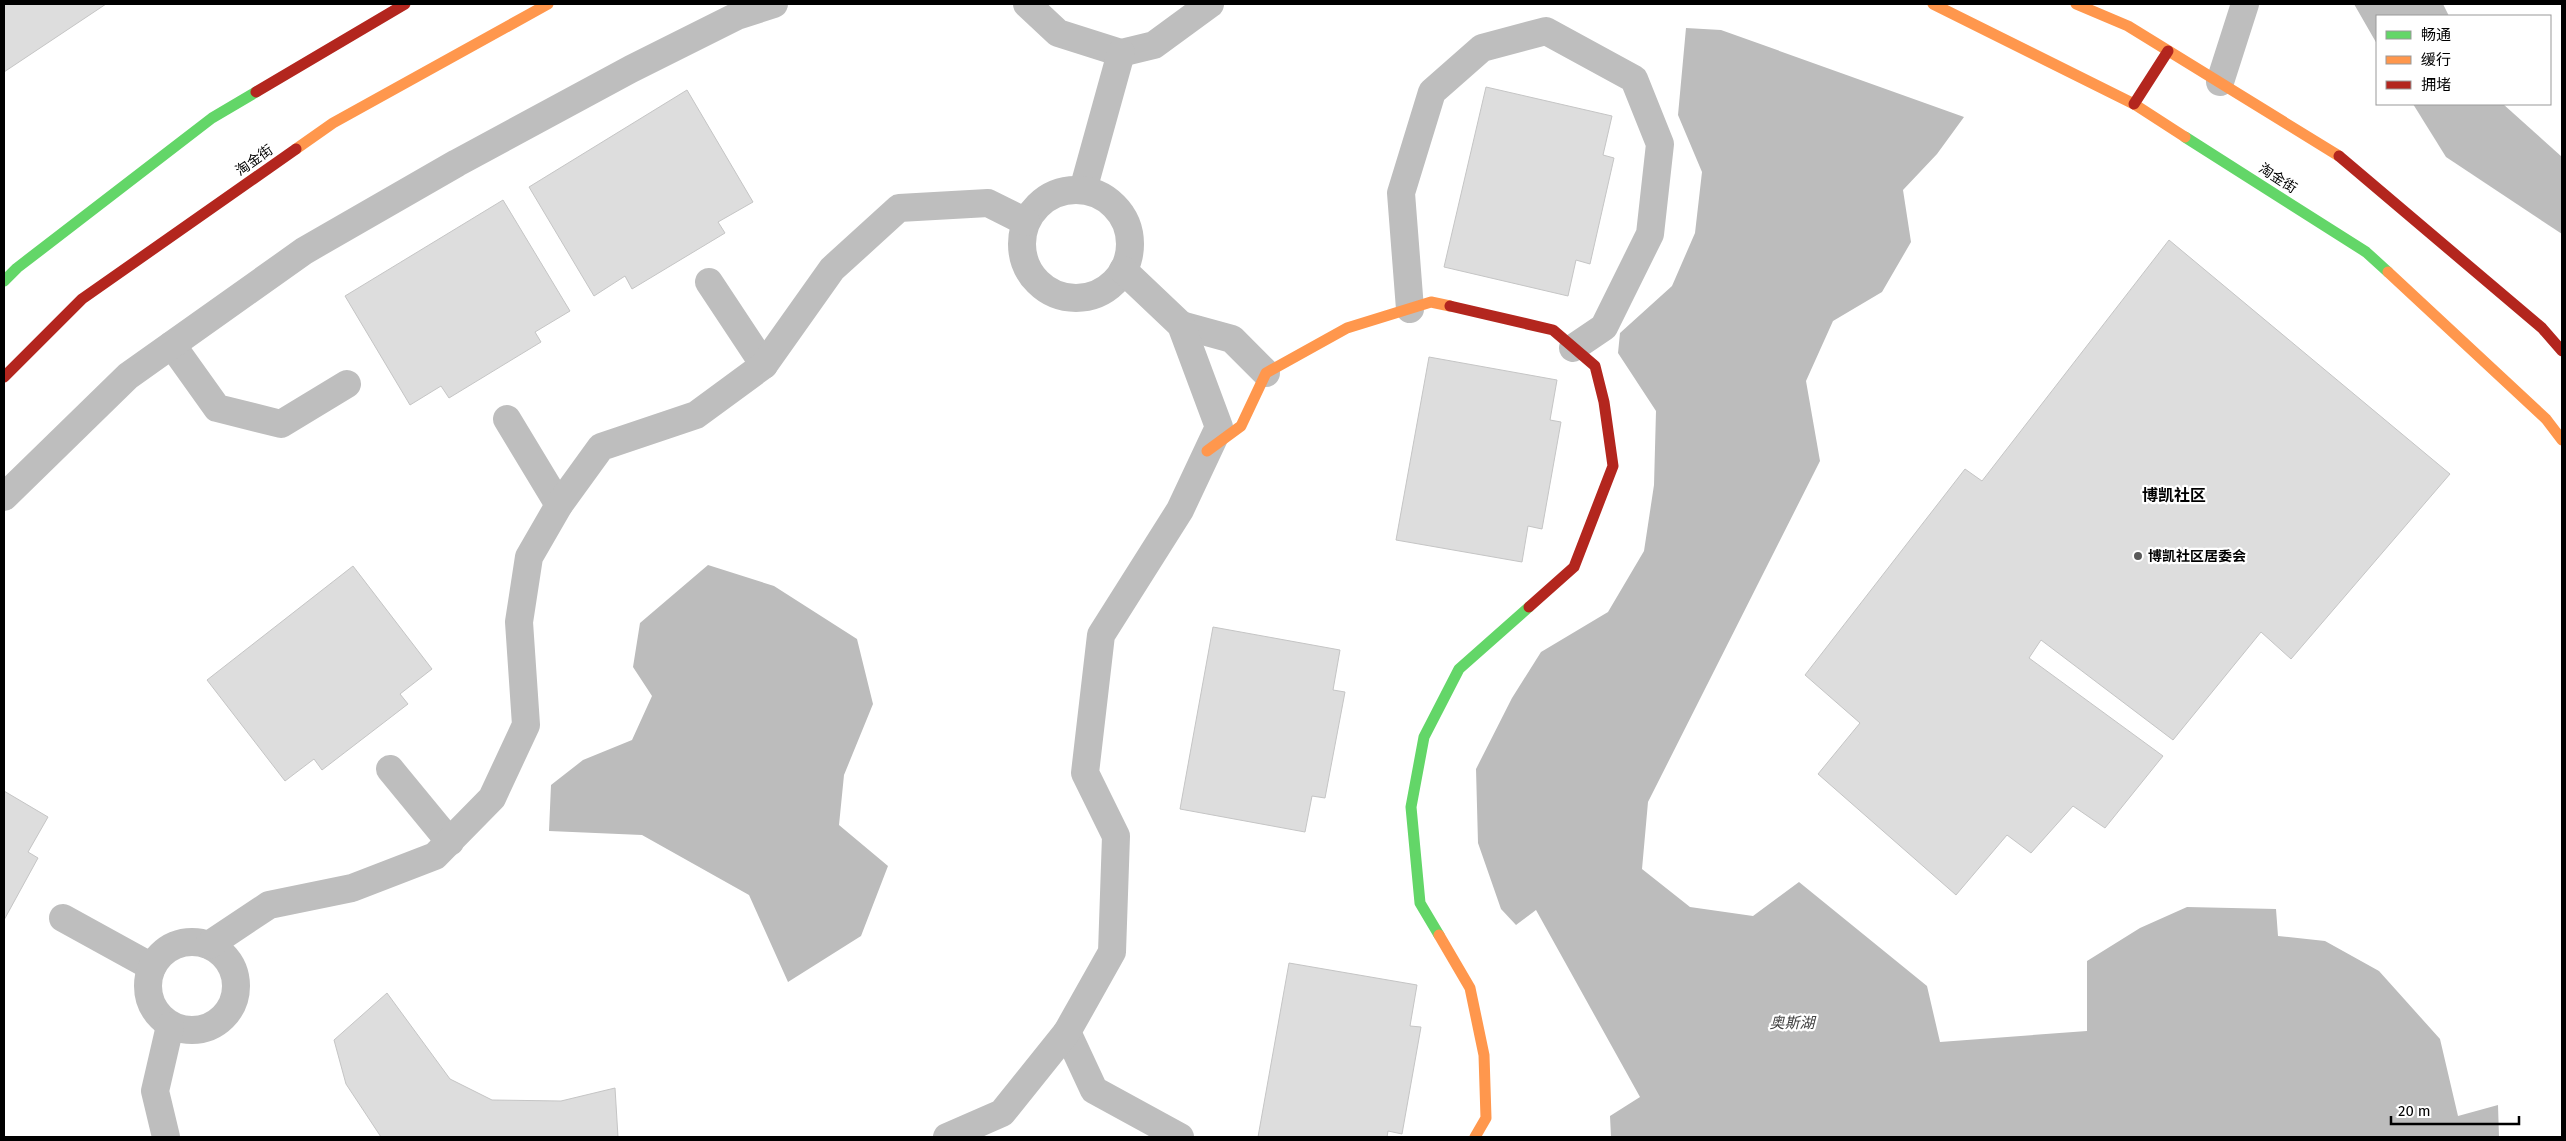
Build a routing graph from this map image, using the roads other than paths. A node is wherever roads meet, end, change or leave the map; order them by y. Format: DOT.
graph roads {
  1 [pos="405,4"];
  2 [pos="548,4"];
  3 [pos="774,4"];
  4 [pos="1027,4"];
  5 [pos="1210,4"];
  6 [pos="1933,4"];
  7 [pos="2245,4"];
  8 [pos="2091,6"];
  9 [pos="2168,51"];
  10 [pos="1121,53"];
  11 [pos="2220,82"];
  12 [pos="2134,104"];
  13 [pos="1083,190"];
  14 [pos="1026,222"];
  15 [pos="1123,270"];
  16 [pos="4,280"];
  17 [pos="709,282"];
  18 [pos="1410,309"];
  19 [pos="1181,325"];
  20 [pos="172,345"];
  21 [pos="1573,348"];
  22 [pos="2562,351"];
  23 [pos="764,364"];
  24 [pos="1266,373"];
  25 [pos="4,377"];
  26 [pos="347,384"];
  27 [pos="507,419"];
  28 [pos="2562,440"];
  29 [pos="1207,451"];
  30 [pos="4,497"];
  31 [pos="559,505"];
  32 [pos="390,769"];
  33 [pos="450,842"];
  34 [pos="63,918"];
  35 [pos="209,945"];
  36 [pos="152,967"];
  37 [pos="170,1026"];
  38 [pos="1067,1032"];
  39 [pos="166,1137"];
  40 [pos="947,1137"];
  41 [pos="1180,1137"];
  42 [pos="1475,1137"];
  1 -- 16 [label="street"];
  2 -- 25 [label="street, 淘金街"];
  3 -- 20 [label="street"];
  4 -- 10 [label="street"];
  5 -- 10 [label="street"];
  6 -- 12 [label="street, 淘金街"];
  7 -- 11 [label="street"];
  8 -- 9 [label="street"];
  9 -- 11 [label="street"];
  9 -- 12 [label="street"];
  10 -- 13 [label="street"];
  11 -- 22 [label="street"];
  12 -- 28 [label="street, 淘金街"];
  13 -- 14 [label="street"];
  13 -- 15 [label="street"];
  14 -- 15 [label="street"];
  14 -- 23 [label="street"];
  15 -- 19 [label="street"];
  17 -- 23 [label="street"];
  18 -- 21 [label="street"];
  18 -- 21 [label="street"];
  18 -- 24 [label="street"];
  19 -- 24 [label="street"];
  19 -- 29 [label="street"];
  20 -- 26 [label="street"];
  20 -- 30 [label="street"];
  21 -- 42 [label="street"];
  23 -- 31 [label="street"];
  24 -- 29 [label="street"];
  27 -- 31 [label="street"];
  29 -- 38 [label="street"];
  31 -- 33 [label="street"];
  32 -- 33 [label="street"];
  33 -- 35 [label="street"];
  34 -- 36 [label="street"];
  35 -- 36 [label="street"];
  35 -- 37 [label="street"];
  36 -- 37 [label="street"];
  37 -- 39 [label="street"];
  38 -- 40 [label="street"];
  38 -- 41 [label="street"];
}
